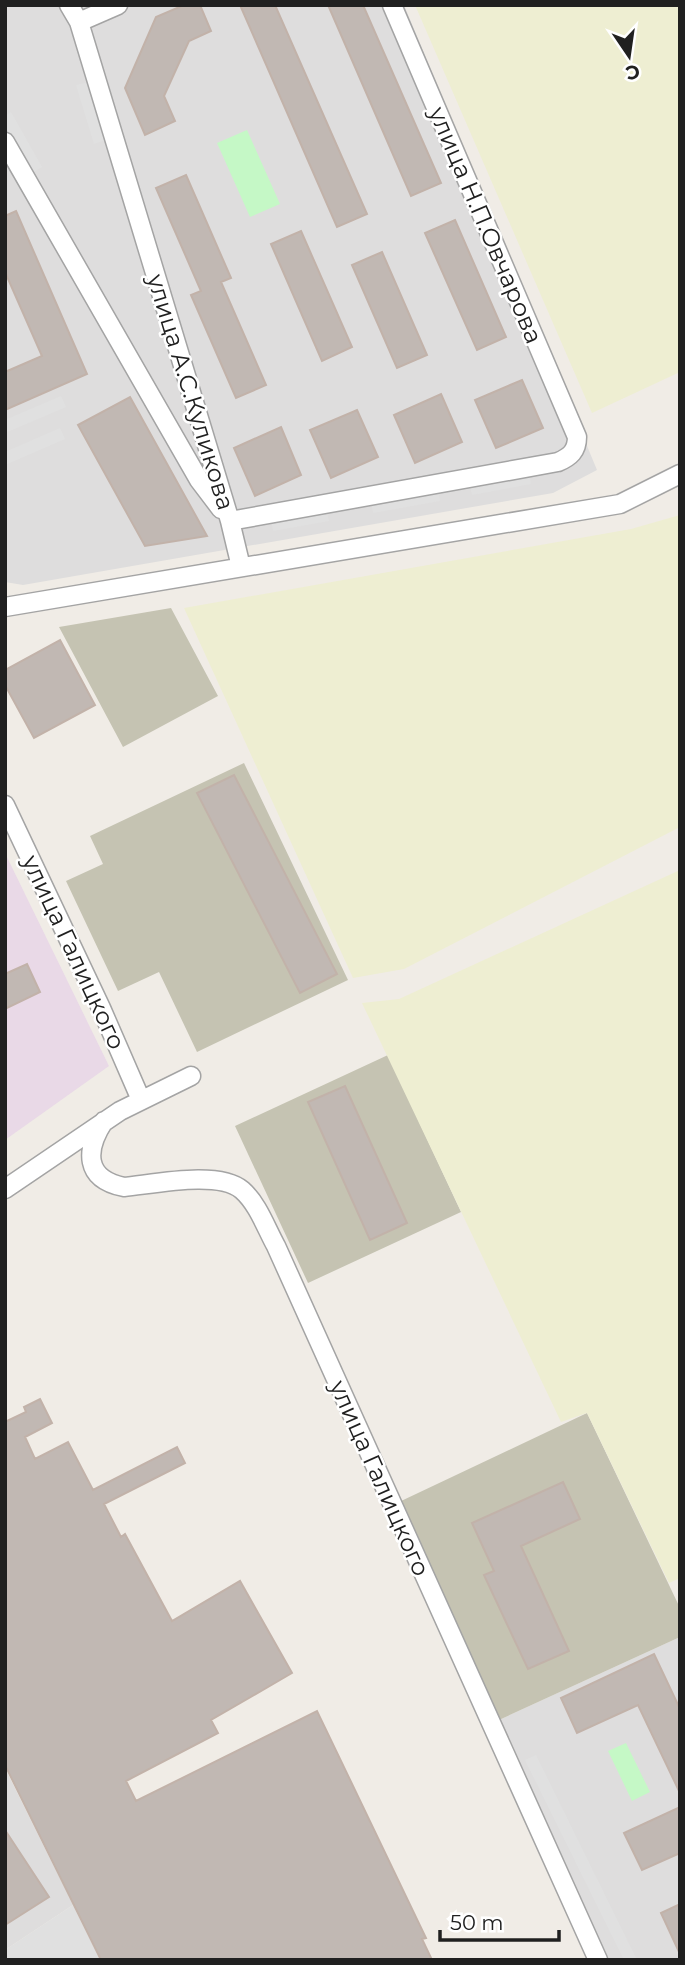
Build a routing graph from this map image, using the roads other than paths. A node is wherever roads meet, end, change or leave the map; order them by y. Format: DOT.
graph roads {
  1 [pos="69,5"];
  2 [pos="118,5"];
  3 [pos="393,5"];
  4 [pos="79,22"];
  5 [pos="5,142"];
  6 [pos="680,474"];
  7 [pos="230,521"];
  8 [pos="241,566"];
  9 [pos="5,607"];
  10 [pos="5,805"];
  11 [pos="191,1076"];
  12 [pos="141,1100"];
  13 [pos="104,1121"];
  14 [pos="5,1189"];
  15 [pos="598,1960"];
  1 -- 4 [label="street, улица А.С.Куликова"];
  2 -- 4 [label="street"];
  3 -- 7 [label="street, улица Н.П.Овчарова"];
  4 -- 7 [label="street, улица А.С.Куликова"];
  5 -- 7 [label="street, улица А.С.Куликова"];
  6 -- 8 [label="street"];
  7 -- 8 [label="street"];
  8 -- 9 [label="street"];
  10 -- 12 [label="street, улица Галицкого"];
  11 -- 12 [label="street"];
  12 -- 13 [label="street"];
  13 -- 14 [label="street"];
  13 -- 15 [label="street, улица Галицкого"];
}
